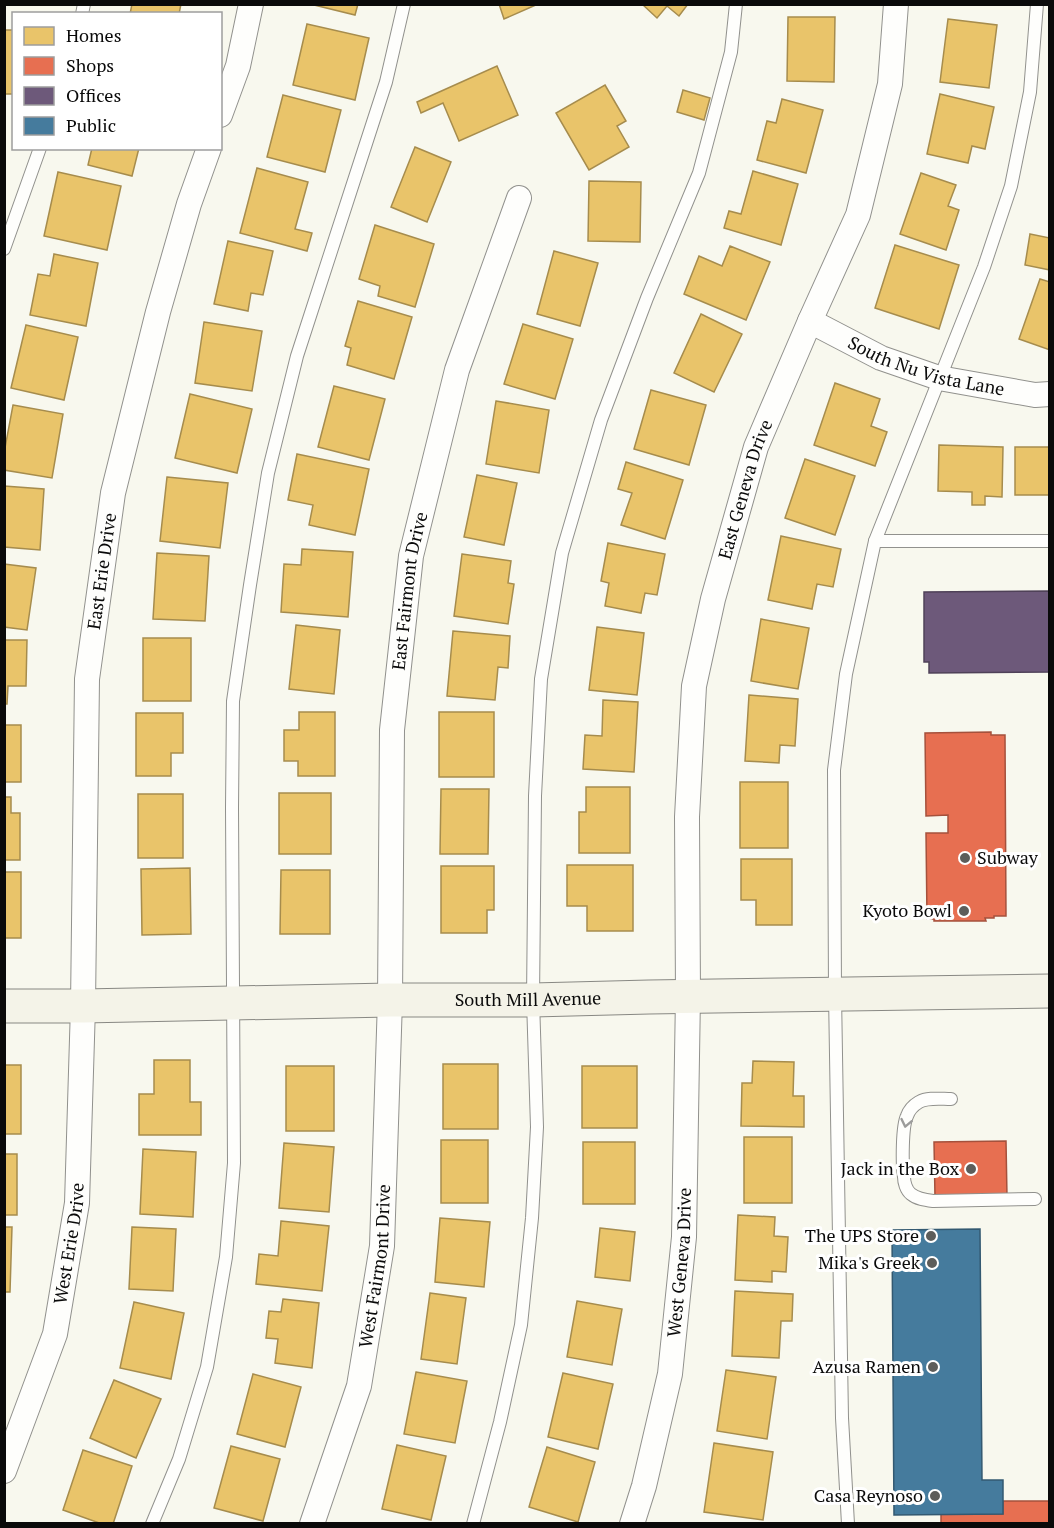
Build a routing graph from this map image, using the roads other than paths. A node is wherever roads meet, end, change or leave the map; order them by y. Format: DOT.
graph roads {
  1 [pos="251,4"];
  2 [pos="404,4"];
  3 [pos="736,4"];
  4 [pos="896,4"];
  5 [pos="1037,4"];
  6 [pos="222,110"];
  7 [pos="38,150"];
  8 [pos="208,150"];
  9 [pos="519,198"];
  10 [pos="4,249"];
  11 [pos="810,321"];
  12 [pos="939,378"];
  13 [pos="1050,394"];
  14 [pos="875,541"];
  15 [pos="1050,541"];
  16 [pos="1050,991"];
  17 [pos="835,994"];
  18 [pos="688,996"];
  19 [pos="390,1000"];
  20 [pos="533,1000"];
  21 [pos="233,1003"];
  22 [pos="4,1006"];
  23 [pos="83,1006"];
  24 [pos="951,1098"];
  25 [pos="1035,1198"];
  26 [pos="4,1471"];
  27 [pos="152,1524"];
  28 [pos="312,1524"];
  29 [pos="473,1524"];
  30 [pos="632,1524"];
  31 [pos="848,1524"];
  1 -- 6 [label="street"];
  2 -- 21 [label="lane"];
  3 -- 20 [label="lane"];
  4 -- 11 [label="street, East Geneva Drive"];
  5 -- 12 [label="lane"];
  7 -- 10 [label="lane"];
  8 -- 23 [label="street, East Erie Drive"];
  9 -- 19 [label="street, East Fairmont Drive"];
  11 -- 12 [label="street, South Nu Vista Lane"];
  11 -- 18 [label="street, East Geneva Drive"];
  12 -- 13 [label="street, South Nu Vista Lane"];
  12 -- 14 [label="lane"];
  14 -- 15 [label="lane"];
  14 -- 17 [label="lane"];
  16 -- 17 [label="main road, South Mill Avenue"];
  17 -- 18 [label="main road, South Mill Avenue"];
  17 -- 31 [label="lane"];
  18 -- 20 [label="main road, South Mill Avenue"];
  18 -- 30 [label="street, West Geneva Drive"];
  19 -- 20 [label="main road, South Mill Avenue"];
  19 -- 21 [label="main road, South Mill Avenue"];
  19 -- 28 [label="street, West Fairmont Drive"];
  20 -- 29 [label="lane"];
  21 -- 23 [label="main road, South Mill Avenue"];
  21 -- 27 [label="lane"];
  22 -- 23 [label="main road, South Mill Avenue"];
  23 -- 26 [label="street, West Erie Drive"];
  24 -- 25 [label="lane, one-way"];
}
